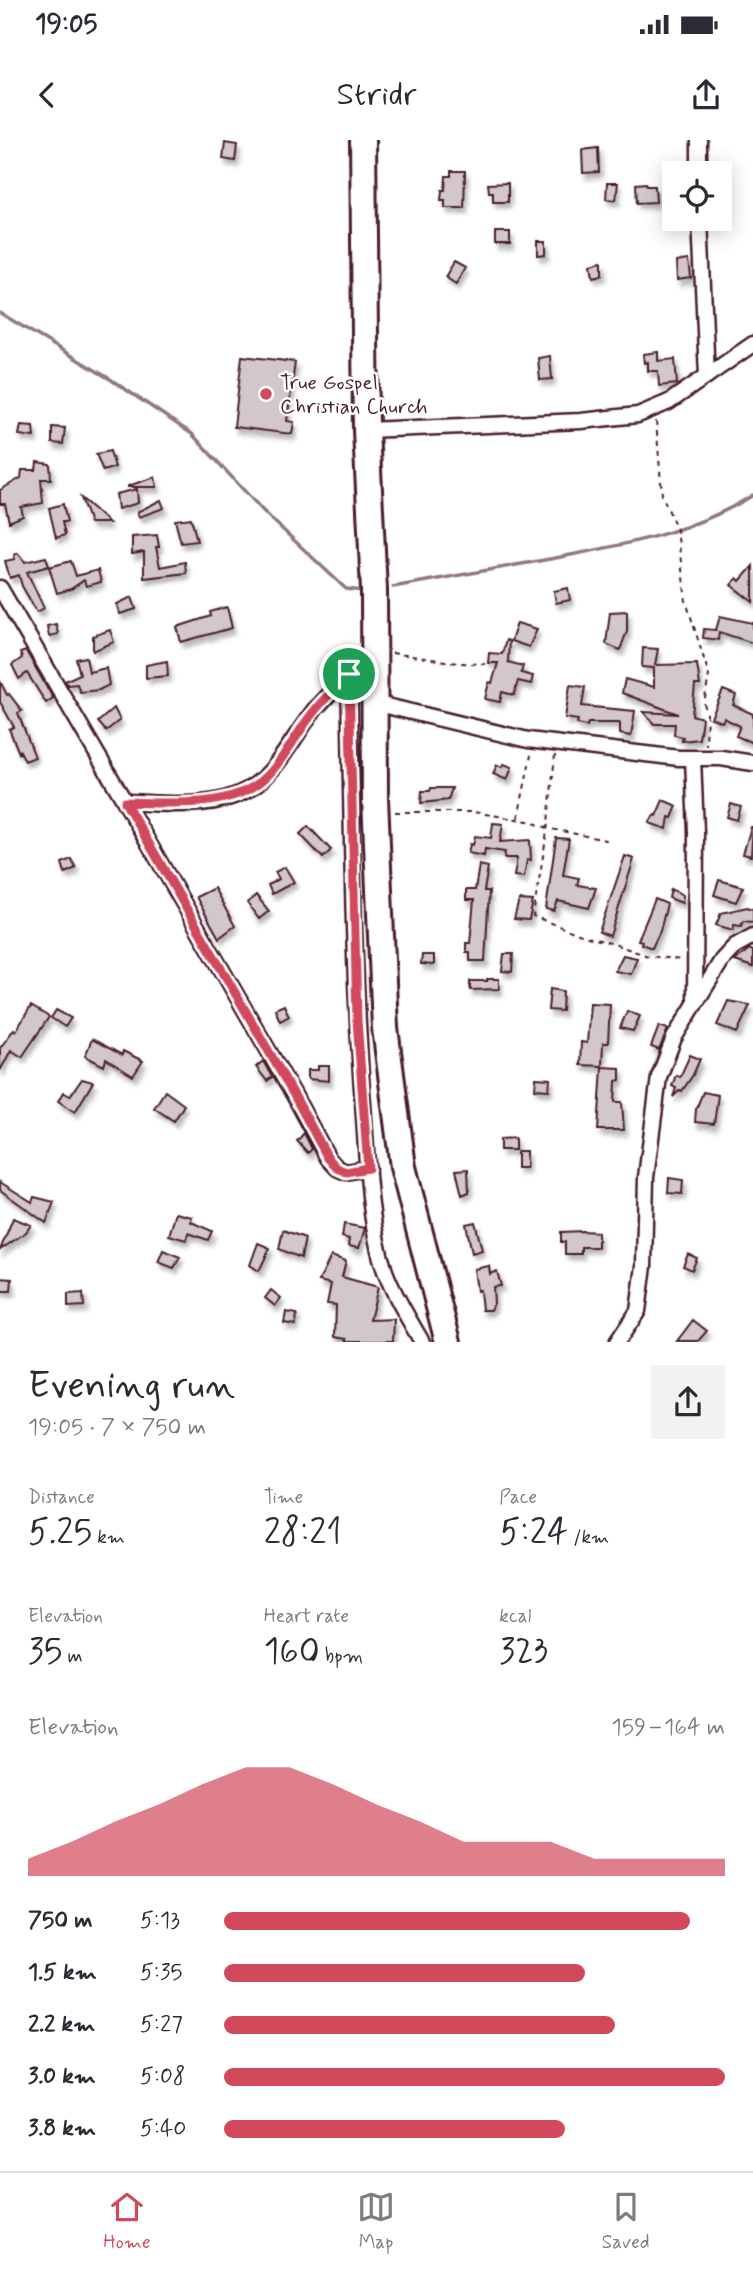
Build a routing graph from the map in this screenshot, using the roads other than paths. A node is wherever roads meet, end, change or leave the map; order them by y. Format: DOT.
graph roads {
  1 [pos="363,140"];
  2 [pos="699,140"];
  3 [pos="699,161"];
  4 [pos="701,231"];
  5 [pos="753,344"];
  6 [pos="707,376"];
  7 [pos="366,430"];
  8 [pos="0,588"];
  9 [pos="373,651"];
  10 [pos="349,674"];
  11 [pos="374,703"];
  12 [pos="699,758"];
  13 [pos="753,763"];
  14 [pos="125,802"];
  15 [pos="753,936"];
  16 [pos="695,1001"];
  17 [pos="368,1168"];
  18 [pos="422,1342"];
  19 [pos="448,1342"];
  20 [pos="617,1342"];
  1 -- 7 [label="highway"];
  2 -- 3 [label="street"];
  4 -- 6 [label="street"];
  5 -- 6 [label="street"];
  6 -- 7 [label="street"];
  7 -- 9 [label="highway"];
  8 -- 14 [label="street"];
  9 -- 10 [label="street"];
  9 -- 11 [label="highway"];
  10 -- 14 [label="street"];
  10 -- 17 [label="street"];
  11 -- 12 [label="street"];
  11 -- 19 [label="highway"];
  12 -- 13 [label="street"];
  12 -- 16 [label="street"];
  14 -- 17 [label="street"];
  15 -- 16 [label="street"];
  16 -- 20 [label="street"];
  17 -- 18 [label="street"];
}
